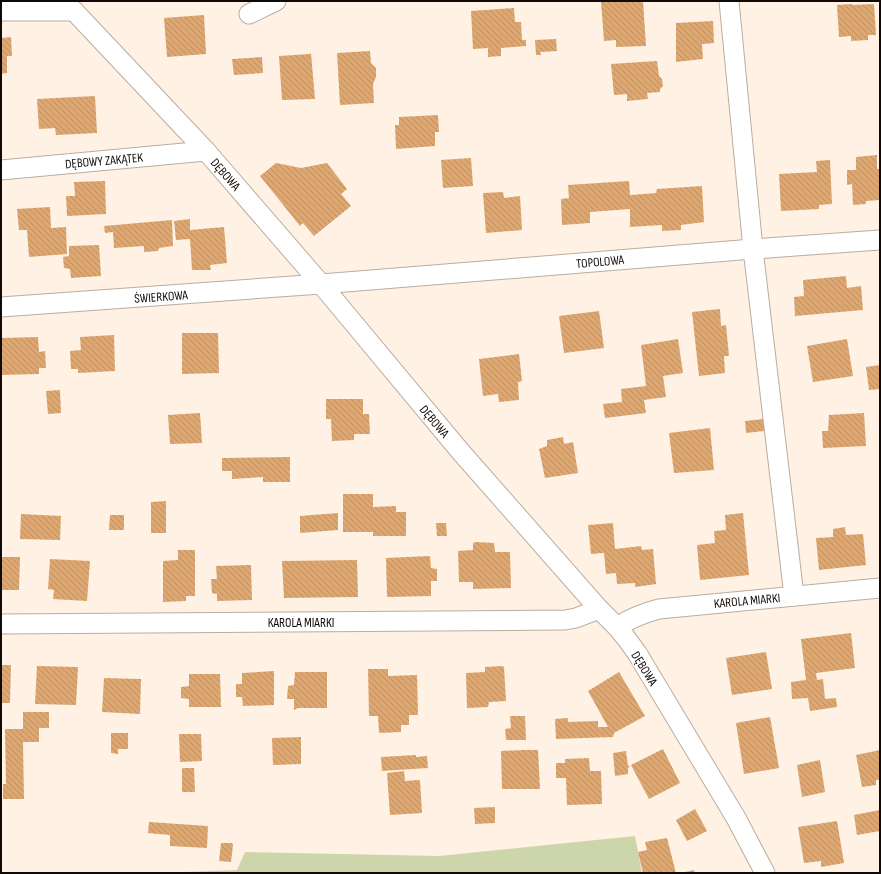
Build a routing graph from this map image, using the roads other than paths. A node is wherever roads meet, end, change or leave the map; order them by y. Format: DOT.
graph roads {
  1 [pos="276,1"];
  2 [pos="729,1"];
  3 [pos="69,6"];
  4 [pos="1,11"];
  5 [pos="249,14"];
  6 [pos="206,151"];
  7 [pos="1,170"];
  8 [pos="880,240"];
  9 [pos="753,249"];
  10 [pos="321,284"];
  11 [pos="1,307"];
  12 [pos="880,588"];
  13 [pos="794,596"];
  14 [pos="599,609"];
  15 [pos="1,624"];
  16 [pos="617,627"];
  17 [pos="765,873"];
  1 -- 5 [label="street"];
  2 -- 9 [label="street"];
  3 -- 4 [label="street"];
  3 -- 6 [label="street, DĘBOWA"];
  6 -- 7 [label="street, DĘBOWY ZAKĄTEK"];
  6 -- 10 [label="street, DĘBOWA"];
  8 -- 9 [label="street, TOPOLOWA"];
  9 -- 10 [label="street, TOPOLOWA"];
  9 -- 13 [label="street"];
  10 -- 11 [label="street, ŚWIERKOWA"];
  10 -- 14 [label="street, DĘBOWA"];
  12 -- 13 [label="street, KAROLA MIARKI"];
  13 -- 16 [label="street, KAROLA MIARKI"];
  14 -- 15 [label="street, KAROLA MIARKI"];
  14 -- 16 [label="street, DĘBOWA"];
  16 -- 17 [label="street, DĘBOWA"];
}
